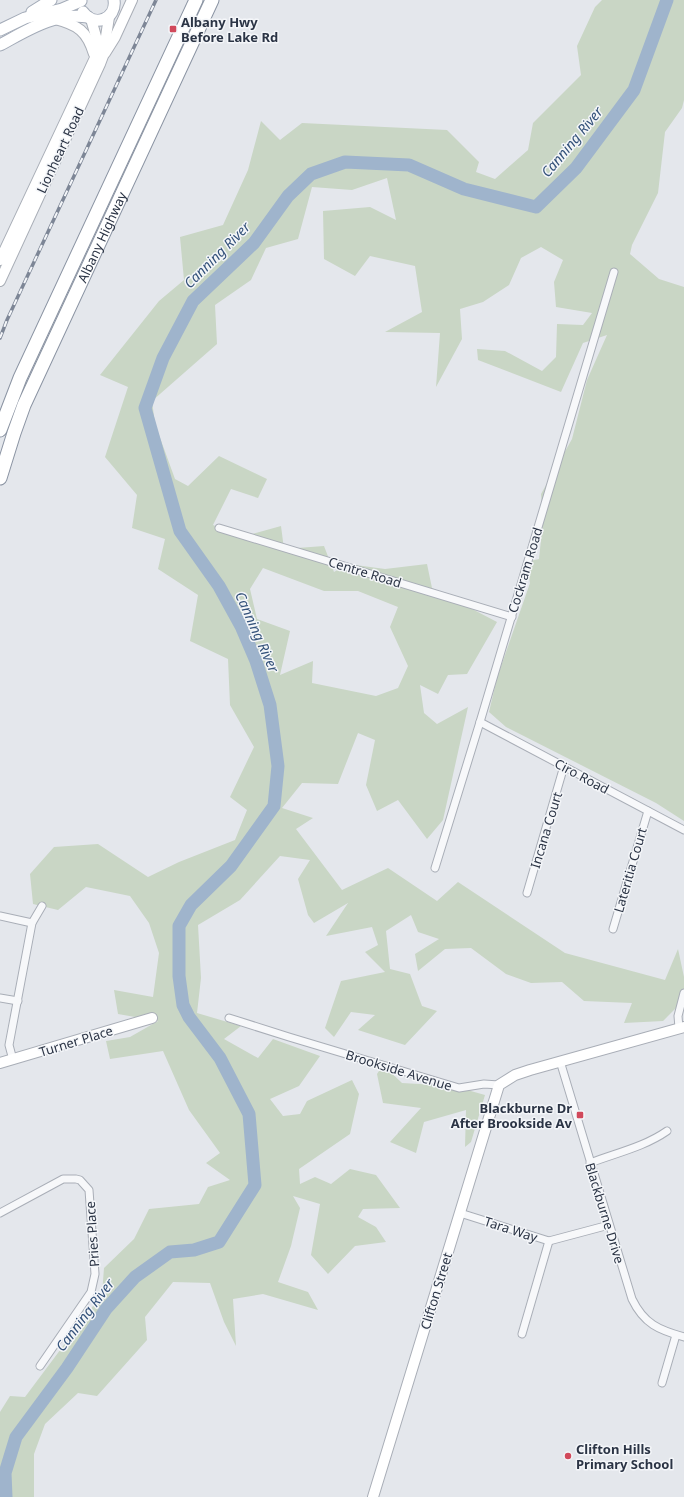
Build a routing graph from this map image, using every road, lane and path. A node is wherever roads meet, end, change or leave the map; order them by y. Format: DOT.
graph roads {
  1 [pos="52,0"];
  2 [pos="82,0"];
  3 [pos="132,0"];
  4 [pos="196,0"];
  5 [pos="212,0"];
  6 [pos="114,1"];
  7 [pos="109,17"];
  8 [pos="25,18"];
  9 [pos="89,18"];
  10 [pos="55,19"];
  11 [pos="0,30"];
  12 [pos="0,45"];
  13 [pos="99,57"];
  14 [pos="86,238"];
  15 [pos="99,243"];
  16 [pos="0,260"];
  17 [pos="614,272"];
  18 [pos="0,281"];
  19 [pos="0,430"];
  20 [pos="0,478"];
  21 [pos="219,528"];
  22 [pos="512,617"];
  23 [pos="480,722"];
  24 [pos="564,766"];
  25 [pos="648,811"];
  26 [pos="684,830"];
  27 [pos="435,868"];
  28 [pos="527,893"];
  29 [pos="42,906"];
  30 [pos="0,916"];
  31 [pos="32,923"];
  32 [pos="613,929"];
  33 [pos="684,994"];
  34 [pos="0,998"];
  35 [pos="18,1001"];
  36 [pos="152,1018"];
  37 [pos="229,1018"];
  38 [pos="682,1028"];
  39 [pos="13,1060"];
  40 [pos="560,1061"];
  41 [pos="0,1063"];
  42 [pos="499,1085"];
  43 [pos="667,1131"];
  44 [pos="590,1163"];
  45 [pos="0,1213"];
  46 [pos="460,1213"];
  47 [pos="609,1225"];
  48 [pos="549,1241"];
  49 [pos="522,1334"];
  50 [pos="676,1335"];
  51 [pos="684,1337"];
  52 [pos="40,1366"];
  53 [pos="662,1383"];
  54 [pos="373,1497"];
  1 -- 8 [label="main road"];
  2 -- 8 [label="main road"];
  2 -- 9 [label="main road"];
  3 -- 13 [label="main road"];
  4 -- 14 [label="highway, Albany Highway"];
  5 -- 15 [label="highway, Albany Highway"];
  6 -- 7 [label="main road"];
  7 -- 9 [label="main road"];
  7 -- 13 [label="main road, Lionheart Road"];
  8 -- 11 [label="main road"];
  9 -- 10 [label="main road"];
  9 -- 13 [label="main road, Lionheart Road"];
  10 -- 12 [label="main road"];
  10 -- 13 [label="main road"];
  13 -- 16 [label="main road, Lionheart Road"];
  13 -- 18 [label="main road, Lionheart Road"];
  14 -- 15 [label="highway"];
  14 -- 19 [label="highway, Albany Highway"];
  15 -- 20 [label="highway, Albany Highway"];
  17 -- 22 [label="street, Cockram Road"];
  21 -- 22 [label="street, Centre Road"];
  22 -- 23 [label="street, Cockram Road"];
  23 -- 24 [label="street, Ciro Road"];
  23 -- 27 [label="street, Cockram Road"];
  24 -- 25 [label="street, Ciro Road"];
  24 -- 28 [label="street, Incana Court"];
  25 -- 26 [label="street, Ciro Road"];
  25 -- 32 [label="street, Lateritia Court"];
  29 -- 31 [label="street"];
  30 -- 31 [label="street"];
  31 -- 35 [label="street"];
  33 -- 38 [label="street"];
  34 -- 35 [label="street"];
  35 -- 39 [label="street"];
  36 -- 39 [label="main road, Turner Place"];
  37 -- 42 [label="street, Brookside Avenue"];
  38 -- 40 [label="main road, Brookside Avenue"];
  39 -- 41 [label="main road, Turner Place"];
  40 -- 42 [label="main road, Brookside Avenue"];
  40 -- 44 [label="street, Blackburne Drive"];
  42 -- 46 [label="main road, Clifton Street"];
  43 -- 44 [label="street"];
  44 -- 47 [label="street, Blackburne Drive"];
  45 -- 52 [label="street, Pries Place"];
  46 -- 48 [label="street, Tara Way"];
  46 -- 54 [label="main road, Clifton Street"];
  47 -- 48 [label="street, Tara Way"];
  47 -- 50 [label="street, Blackburne Drive"];
  48 -- 49 [label="street"];
  50 -- 51 [label="street, Blackburne Drive"];
  50 -- 53 [label="street"];
}
